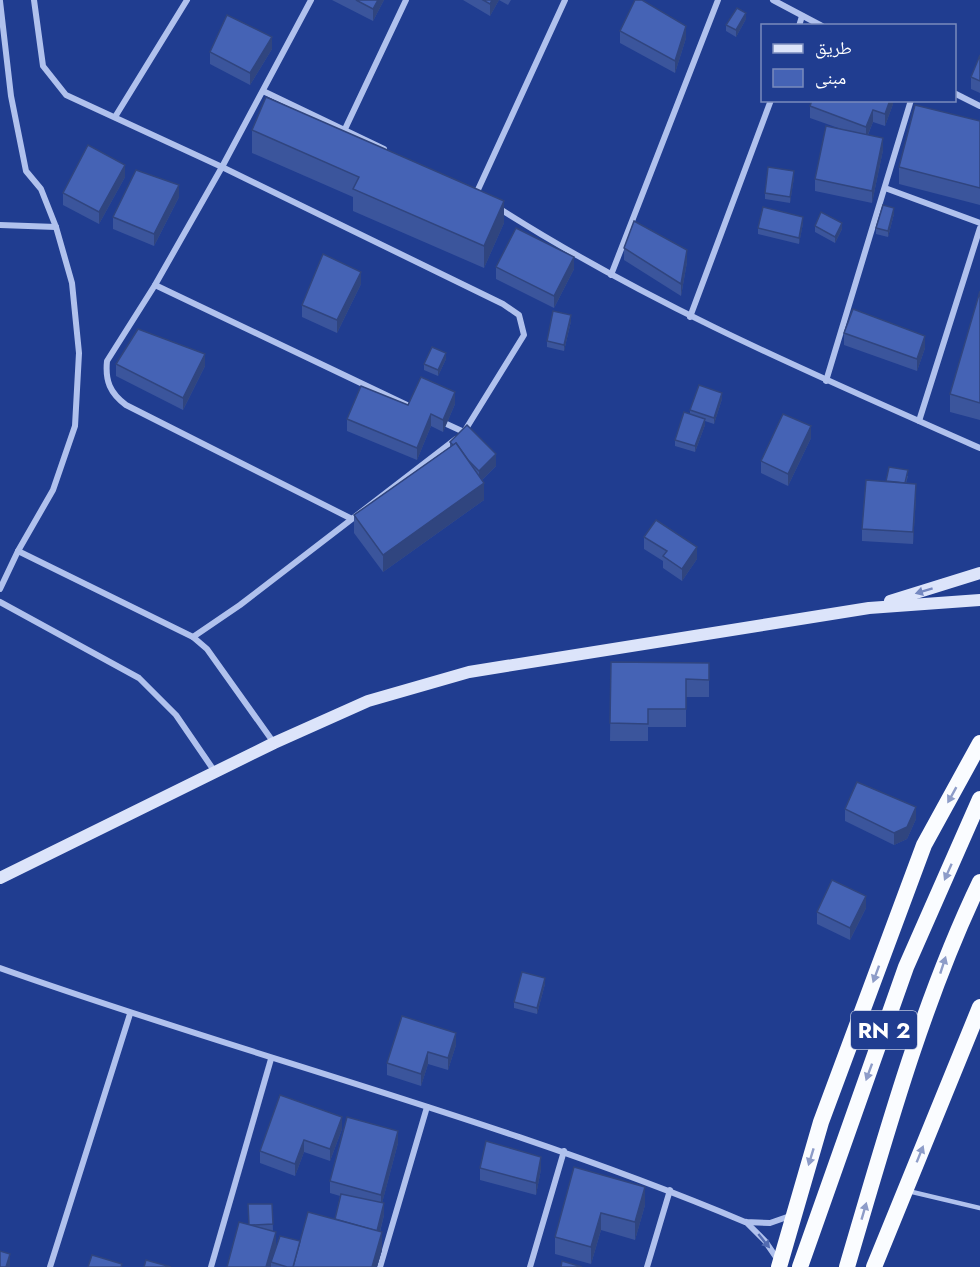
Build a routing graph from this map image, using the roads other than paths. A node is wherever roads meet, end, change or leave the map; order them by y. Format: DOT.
graph roads {
  1 [pos="34,0"];
  2 [pos="187,0"];
  3 [pos="311,0"];
  4 [pos="406,0"];
  5 [pos="565,0"];
  6 [pos="718,0"];
  7 [pos="773,0"];
  8 [pos="0,1"];
  9 [pos="802,16"];
  10 [pos="800,24"];
  11 [pos="818,24"];
  12 [pos="0,79"];
  13 [pos="10,84"];
  14 [pos="263,91"];
  15 [pos="956,94"];
  16 [pos="770,102"];
  17 [pos="910,102"];
  18 [pos="980,106"];
  19 [pos="115,117"];
  20 [pos="345,129"];
  21 [pos="395,154"];
  22 [pos="222,167"];
  23 [pos="885,188"];
  24 [pos="466,189"];
  25 [pos="476,194"];
  26 [pos="980,223"];
  27 [pos="0,225"];
  28 [pos="56,227"];
  29 [pos="980,228"];
  30 [pos="611,275"];
  31 [pos="155,285"];
  32 [pos="690,317"];
  33 [pos="826,381"];
  34 [pos="422,412"];
  35 [pos="432,417"];
  36 [pos="919,421"];
  37 [pos="464,432"];
  38 [pos="980,448"];
  39 [pos="350,518"];
  40 [pos="18,551"];
  41 [pos="980,573"];
  42 [pos="0,589"];
  43 [pos="980,600"];
  44 [pos="0,602"];
  45 [pos="869,608"];
  46 [pos="193,637"];
  47 [pos="273,743"];
  48 [pos="980,743"];
  49 [pos="215,772"];
  50 [pos="980,799"];
  51 [pos="0,878"];
  52 [pos="980,882"];
  53 [pos="0,968"];
  54 [pos="980,1007"];
  55 [pos="130,1014"];
  56 [pos="271,1059"];
  57 [pos="427,1107"];
  58 [pos="564,1151"];
  59 [pos="670,1190"];
  60 [pos="906,1190"];
  61 [pos="980,1208"];
  62 [pos="794,1214"];
  63 [pos="745,1222"];
  64 [pos="779,1265"];
  65 [pos="50,1267"];
  66 [pos="210,1267"];
  67 [pos="380,1267"];
  68 [pos="530,1267"];
  69 [pos="647,1267"];
  70 [pos="801,1267"];
  71 [pos="847,1267"];
  72 [pos="874,1267"];
  1 -- 19 [label="street"];
  2 -- 19 [label="street"];
  3 -- 14 [label="street"];
  4 -- 20 [label="street"];
  5 -- 25 [label="street"];
  6 -- 30 [label="street"];
  7 -- 9 [label="street"];
  8 -- 13 [label="street"];
  9 -- 10 [label="street"];
  9 -- 11 [label="street"];
  12 -- 13 [label="street"];
  13 -- 28 [label="street"];
  14 -- 20 [label="street"];
  14 -- 22 [label="street"];
  15 -- 18 [label="street"];
  16 -- 32 [label="street"];
  17 -- 23 [label="street"];
  19 -- 22 [label="street"];
  20 -- 21 [label="street"];
  22 -- 31 [label="street"];
  22 -- 37 [label="street"];
  23 -- 26 [label="street"];
  23 -- 33 [label="street"];
  24 -- 25 [label="street"];
  25 -- 30 [label="street"];
  27 -- 28 [label="street"];
  28 -- 40 [label="street"];
  29 -- 36 [label="street"];
  30 -- 32 [label="street"];
  31 -- 34 [label="street"];
  31 -- 39 [label="street"];
  32 -- 33 [label="street"];
  33 -- 36 [label="street"];
  35 -- 37 [label="street"];
  36 -- 38 [label="street"];
  37 -- 39 [label="street"];
  39 -- 46 [label="street"];
  40 -- 42 [label="street"];
  40 -- 46 [label="street"];
  41 -- 45 [label="main road, one-way"];
  43 -- 45 [label="main road"];
  44 -- 49 [label="street"];
  45 -- 47 [label="main road"];
  46 -- 47 [label="street"];
  47 -- 49 [label="main road"];
  48 -- 62 [label="highway, one-way"];
  49 -- 51 [label="main road"];
  50 -- 70 [label="highway, RN 2, one-way"];
  71 -- 52 [label="highway, RN 2, one-way"];
  53 -- 55 [label="street"];
  60 -- 54 [label="highway, one-way"];
  55 -- 56 [label="street"];
  55 -- 65 [label="street"];
  56 -- 57 [label="street"];
  56 -- 66 [label="street"];
  57 -- 58 [label="street"];
  57 -- 67 [label="street"];
  58 -- 59 [label="street"];
  58 -- 68 [label="street"];
  59 -- 63 [label="street"];
  59 -- 69 [label="street"];
  60 -- 61 [label="lane"];
  60 -- 72 [label="highway"];
  62 -- 63 [label="street"];
  62 -- 64 [label="highway"];
  63 -- 64 [label="street, one-way"];
}
